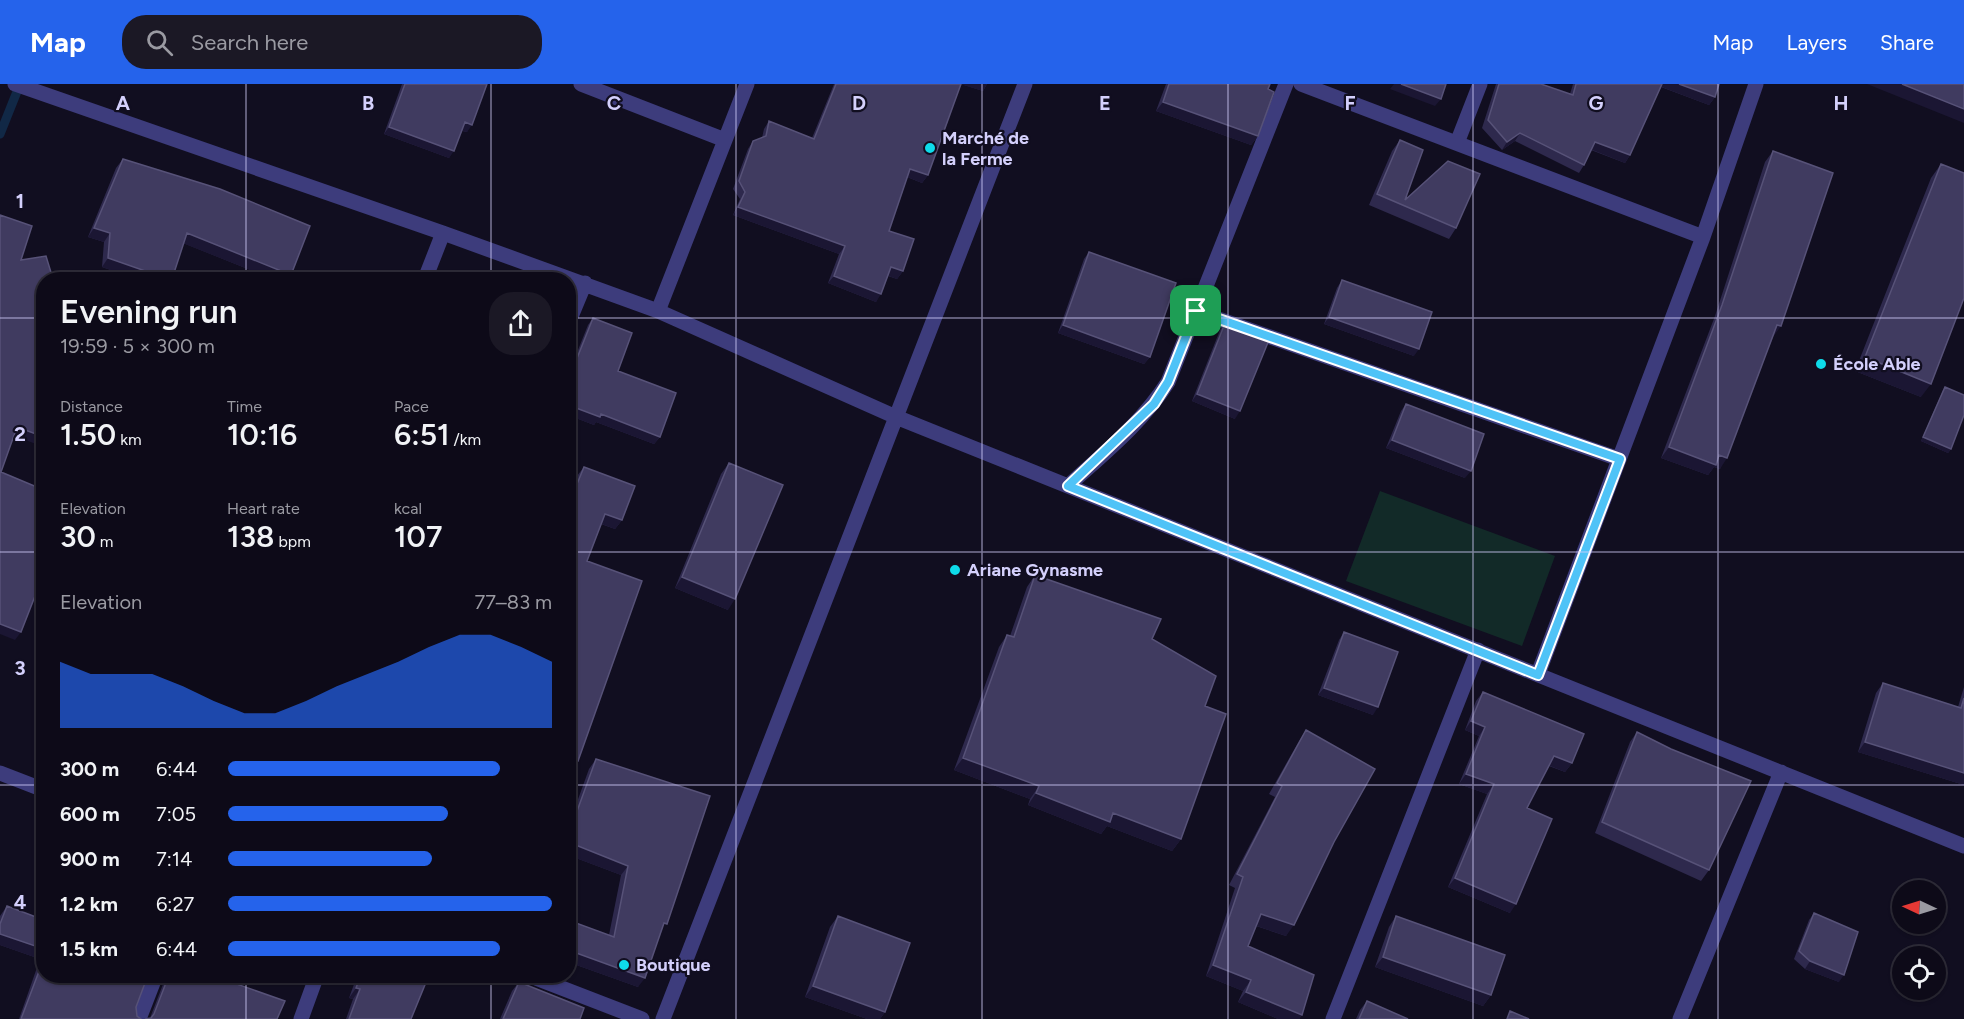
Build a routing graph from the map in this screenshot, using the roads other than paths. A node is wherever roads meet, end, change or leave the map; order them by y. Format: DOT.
graph roads {
  1 [pos="15,84"];
  2 [pos="581,84"];
  3 [pos="747,84"];
  4 [pos="1025,84"];
  5 [pos="1286,84"];
  6 [pos="1301,84"];
  7 [pos="1480,84"];
  8 [pos="1756,84"];
  9 [pos="725,140"];
  10 [pos="1457,143"];
  11 [pos="443,233"];
  12 [pos="1703,237"];
  13 [pos="428,272"];
  14 [pos="554,272"];
  15 [pos="576,280"];
  16 [pos="585,283"];
  17 [pos="576,305"];
  18 [pos="658,311"];
  19 [pos="1196,311"];
  20 [pos="896,417"];
  21 [pos="1620,459"];
  22 [pos="1068,486"];
  23 [pos="1478,650"];
  24 [pos="1538,675"];
  25 [pos="1780,772"];
  26 [pos="0,773"];
  27 [pos="36,787"];
  28 [pos="1964,846"];
  29 [pos="153,983"];
  30 [pos="314,983"];
  31 [pos="549,983"];
  32 [pos="139,1019"];
  33 [pos="301,1019"];
  34 [pos="642,1019"];
  35 [pos="663,1019"];
  36 [pos="1333,1019"];
  37 [pos="1680,1019"];
  1 -- 11 [label="street"];
  2 -- 9 [label="street"];
  3 -- 9 [label="street"];
  4 -- 20 [label="street"];
  5 -- 19 [label="street"];
  6 -- 10 [label="street"];
  7 -- 10 [label="street"];
  8 -- 12 [label="street"];
  9 -- 18 [label="street"];
  10 -- 12 [label="street"];
  11 -- 13 [label="street"];
  11 -- 14 [label="street"];
  12 -- 21 [label="street"];
  15 -- 16 [label="street"];
  16 -- 17 [label="street"];
  16 -- 18 [label="street"];
  18 -- 20 [label="street"];
  19 -- 21 [label="street"];
  19 -- 22 [label="street"];
  20 -- 22 [label="street"];
  20 -- 35 [label="street"];
  21 -- 24 [label="street"];
  22 -- 23 [label="street"];
  23 -- 24 [label="street"];
  23 -- 36 [label="street"];
  24 -- 25 [label="street"];
  25 -- 28 [label="street"];
  25 -- 37 [label="street"];
  26 -- 27 [label="street"];
  29 -- 32 [label="street"];
  30 -- 33 [label="street"];
  31 -- 34 [label="street"];
}
